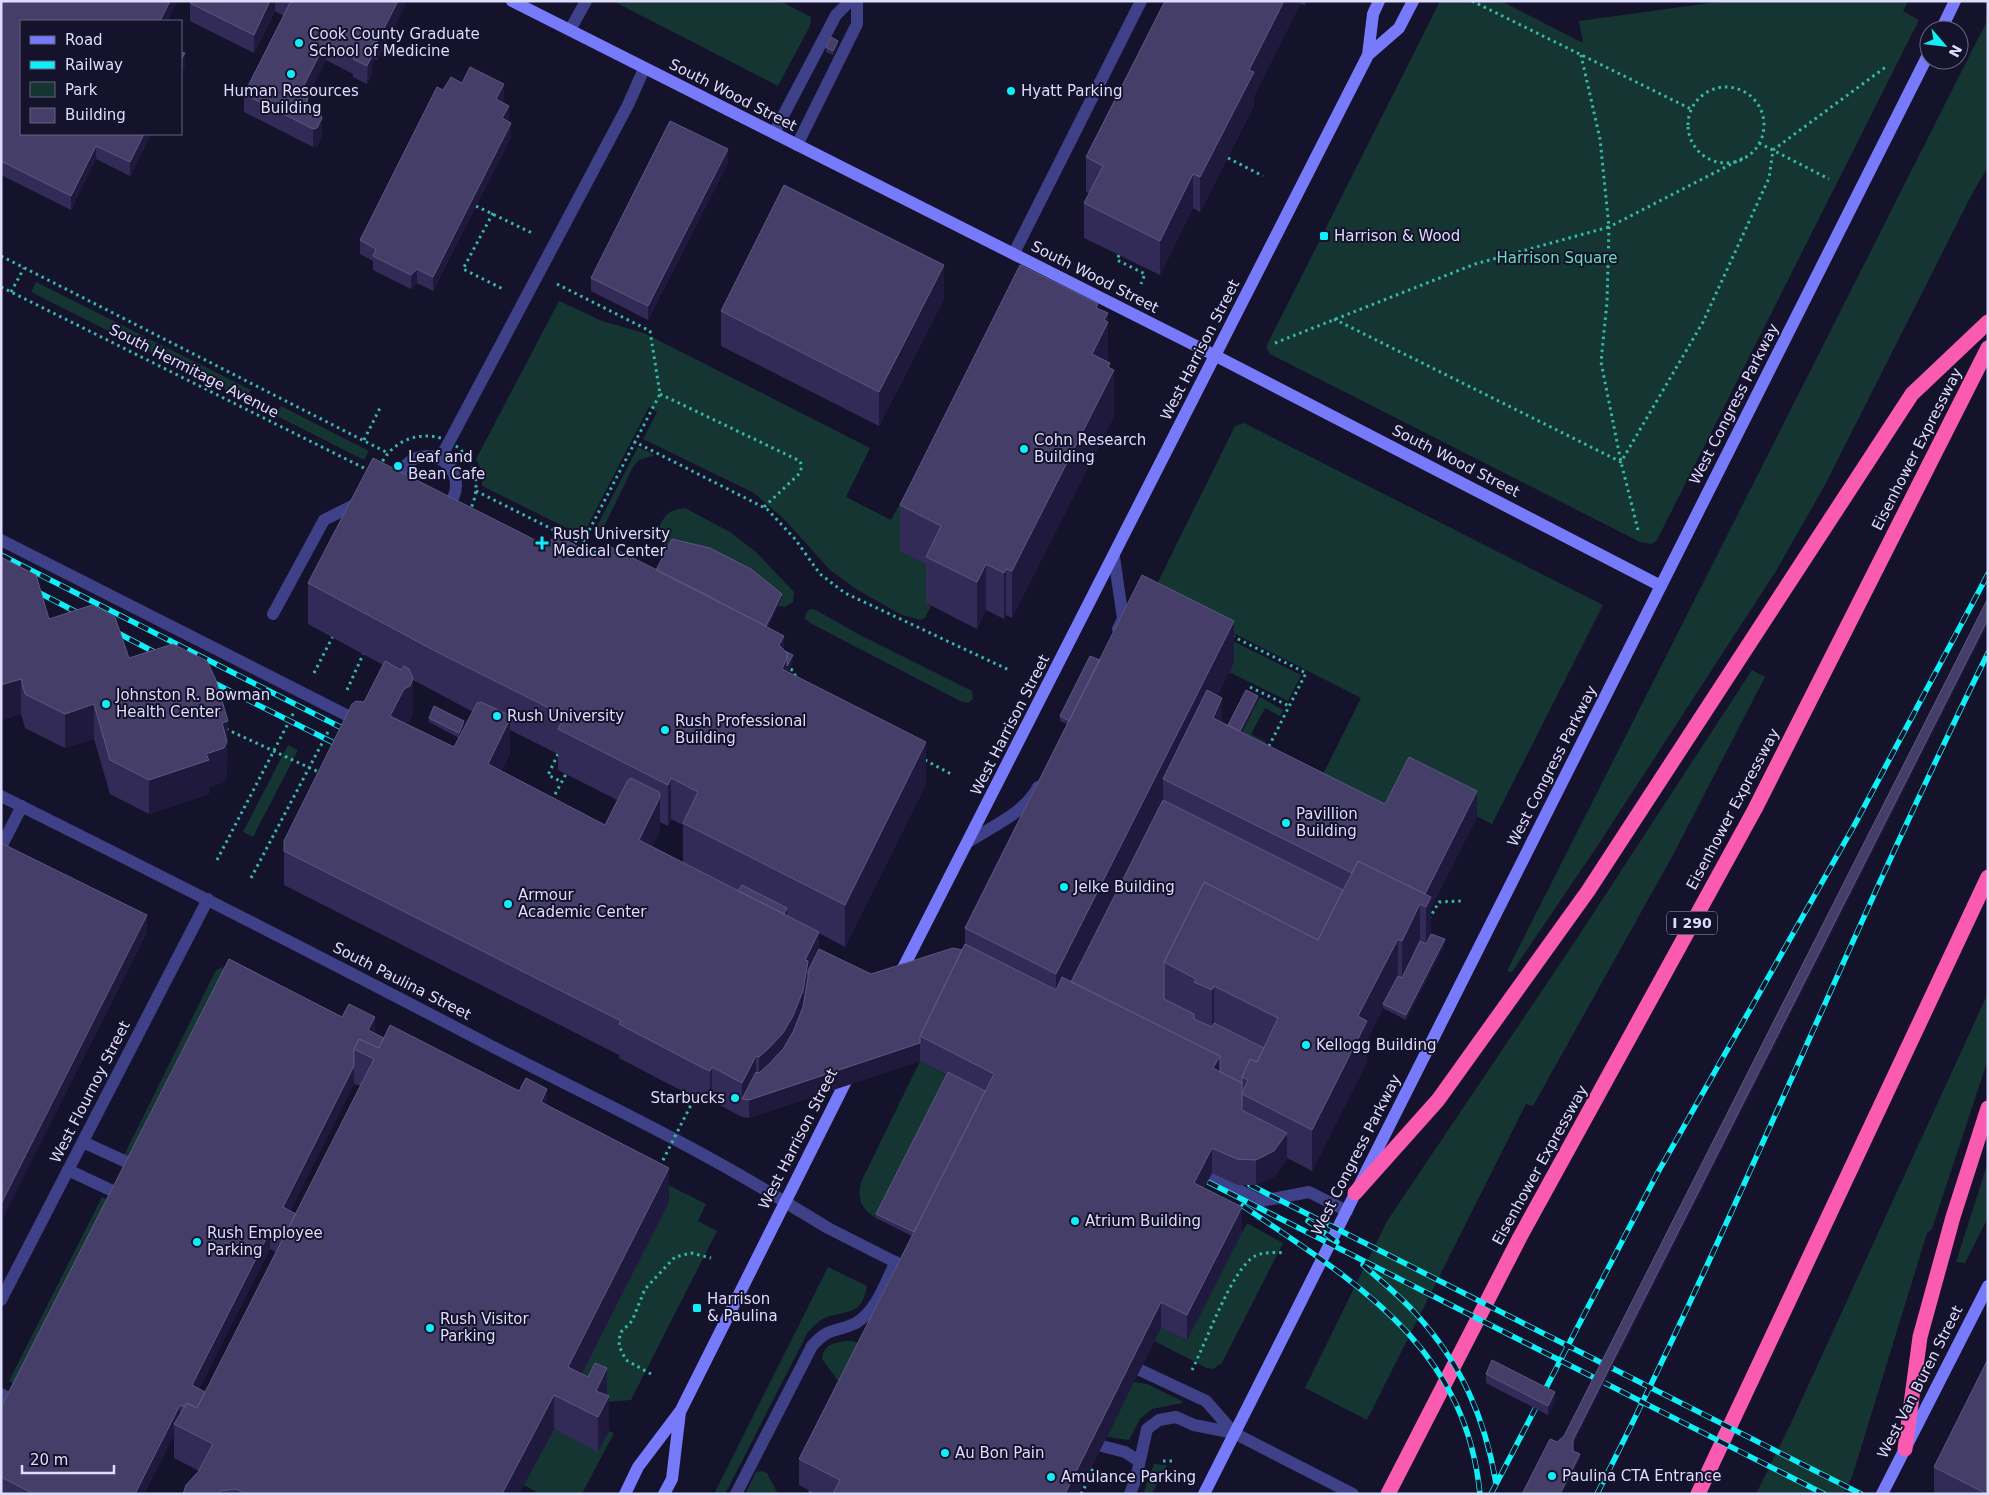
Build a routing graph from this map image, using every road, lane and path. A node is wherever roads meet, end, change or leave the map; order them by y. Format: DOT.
graph roads {
  1 [pos="512,1"];
  2 [pos="586,1"];
  3 [pos="850,1"];
  4 [pos="857,1"];
  5 [pos="1142,1"];
  6 [pos="1380,1"];
  7 [pos="1413,1"];
  8 [pos="1472,1"];
  9 [pos="1955,1"];
  10 [pos="1946,20"];
  11 [pos="570,30"];
  12 [pos="1368,54"];
  13 [pos="1581,55"];
  14 [pos="1887,66"];
  15 [pos="644,69"];
  16 [pos="1920,70"];
  17 [pos="1691,109"];
  18 [pos="774,133"];
  19 [pos="1759,143"];
  20 [pos="797,145"];
  21 [pos="1773,150"];
  22 [pos="1747,156"];
  23 [pos="1228,158"];
  24 [pos="1262,176"];
  25 [pos="1828,179"];
  26 [pos="476,206"];
  27 [pos="493,214"];
  28 [pos="1609,227"];
  29 [pos="535,234"];
  30 [pos="1014,253"];
  31 [pos="1119,255"];
  32 [pos="1,256"];
  33 [pos="24,268"];
  34 [pos="539,275"];
  35 [pos="1141,284"];
  36 [pos="1,287"];
  37 [pos="11,292"];
  38 [pos="525,300"];
  39 [pos="1334,319"];
  40 [pos="1988,322"];
  41 [pos="1274,343"];
  42 [pos="1988,348"];
  43 [pos="1216,356"];
  44 [pos="660,394"];
  45 [pos="380,408"];
  46 [pos="364,440"];
  47 [pos="449,441"];
  48 [pos="635,442"];
  49 [pos="388,453"];
  50 [pos="440,459"];
  51 [pos="1621,462"];
  52 [pos="376,475"];
  53 [pos="398,484"];
  54 [pos="384,490"];
  55 [pos="476,491"];
  56 [pos="368,498"];
  57 [pos="764,507"];
  58 [pos="445,509"];
  59 [pos="458,516"];
  60 [pos="391,523"];
  61 [pos="1638,530"];
  62 [pos="387,531"];
  63 [pos="424,536"];
  64 [pos="1,540"];
  65 [pos="420,544"];
  66 [pos="582,544"];
  67 [pos="1114,557"];
  68 [pos="601,567"];
  69 [pos="1661,586"];
  70 [pos="273,614"];
  71 [pos="336,629"];
  72 [pos="1226,633"];
  73 [pos="1110,645"];
  74 [pos="368,646"];
  75 [pos="777,662"];
  76 [pos="1009,670"];
  77 [pos="799,687"];
  78 [pos="1250,687"];
  79 [pos="304,693"];
  80 [pos="1289,706"];
  81 [pos="338,710"];
  82 [pos="219,726"];
  83 [pos="371,727"];
  84 [pos="558,754"];
  85 [pos="1264,756"];
  86 [pos="924,760"];
  87 [pos="1046,772"];
  88 [pos="323,774"];
  89 [pos="566,774"];
  90 [pos="951,774"];
  91 [pos="562,782"];
  92 [pos="1,796"];
  93 [pos="22,806"];
  94 [pos="549,806"];
  95 [pos="968,842"];
  96 [pos="1,847"];
  97 [pos="217,860"];
  98 [pos="1988,877"];
  99 [pos="251,878"];
  100 [pos="208,899"];
  101 [pos="1461,900"];
  102 [pos="1426,918"];
  103 [pos="892,990"];
  104 [pos="856,1060"];
  105 [pos="695,1097"];
  106 [pos="1988,1108"];
  107 [pos="83,1142"];
  108 [pos="133,1165"];
  109 [pos="68,1170"];
  110 [pos="656,1174"];
  111 [pos="1211,1176"];
  112 [pos="1356,1193"];
  113 [pos="119,1194"];
  114 [pos="784,1202"];
  115 [pos="1346,1211"];
  116 [pos="1285,1253"];
  117 [pos="711,1258"];
  118 [pos="896,1262"];
  119 [pos="908,1269"];
  120 [pos="1988,1286"];
  121 [pos="1,1300"];
  122 [pos="1140,1370"];
  123 [pos="1192,1370"];
  124 [pos="651,1374"];
  125 [pos="1,1394"];
  126 [pos="14,1401"];
  127 [pos="681,1410"];
  128 [pos="1234,1433"];
  129 [pos="1102,1446"];
  130 [pos="1905,1449"];
  131 [pos="1140,1461"];
  132 [pos="1091,1468"];
  133 [pos="625,1494"];
  134 [pos="664,1494"];
  135 [pos="736,1494"];
  136 [pos="1081,1494"];
  137 [pos="1130,1494"];
  138 [pos="1204,1494"];
  139 [pos="1353,1494"];
  140 [pos="1388,1494"];
  141 [pos="1698,1494"];
  142 [pos="1882,1494"];
  1 -- 11 [label="street, South Wood Street"];
  2 -- 11 [label="street"];
  3 -- 18 [label="street"];
  4 -- 20 [label="street"];
  5 -- 30 [label="street"];
  6 -- 12 [label="street, West Harrison Street"];
  7 -- 12 [label="street, West Harrison Street"];
  8 -- 13 [label="path"];
  9 -- 10 [label="street"];
  11 -- 15 [label="street, South Wood Street"];
  12 -- 43 [label="street, West Harrison Street"];
  13 -- 17 [label="path"];
  13 -- 28 [label="path"];
  14 -- 21 [label="path"];
  15 -- 18 [label="street, South Wood Street"];
  15 -- 34 [label="street"];
  16 -- 69 [label="street, West Congress Parkway"];
  17 -- 19 [label="path"];
  17 -- 22 [label="path"];
  18 -- 20 [label="street, South Wood Street"];
  19 -- 21 [label="path"];
  19 -- 22 [label="path"];
  20 -- 30 [label="street, South Wood Street"];
  21 -- 25 [label="path"];
  21 -- 51 [label="path"];
  22 -- 28 [label="path"];
  23 -- 24 [label="path"];
  26 -- 27 [label="path"];
  27 -- 29 [label="path"];
  27 -- 38 [label="path"];
  28 -- 39 [label="path"];
  28 -- 51 [label="path"];
  30 -- 43 [label="street, South Wood Street"];
  31 -- 35 [label="path"];
  32 -- 33 [label="path"];
  33 -- 37 [label="path"];
  33 -- 46 [label="path"];
  34 -- 38 [label="street"];
  34 -- 44 [label="path"];
  36 -- 37 [label="path, South Hermitage Avenue"];
  37 -- 52 [label="path, South Hermitage Avenue"];
  38 -- 47 [label="street"];
  39 -- 41 [label="path"];
  39 -- 51 [label="path"];
  40 -- 112 [label="highway"];
  42 -- 140 [label="highway, Eisenhower Expressway / I 290"];
  43 -- 67 [label="street, West Harrison Street"];
  43 -- 69 [label="street, South Wood Street"];
  44 -- 48 [label="path"];
  44 -- 57 [label="path"];
  45 -- 46 [label="path"];
  46 -- 49 [label="path"];
  47 -- 49 [label="path"];
  47 -- 50 [label="street"];
  47 -- 55 [label="path"];
  48 -- 57 [label="path"];
  48 -- 66 [label="path"];
  49 -- 52 [label="path"];
  50 -- 53 [label="street"];
  50 -- 58 [label="street"];
  51 -- 61 [label="path"];
  52 -- 60 [label="path"];
  53 -- 54 [label="street"];
  53 -- 58 [label="street"];
  55 -- 63 [label="path"];
  55 -- 66 [label="path"];
  56 -- 70 [label="street"];
  57 -- 76 [label="path"];
  58 -- 59 [label="street"];
  60 -- 62 [label="path"];
  60 -- 63 [label="path"];
  63 -- 65 [label="path"];
  64 -- 79 [label="street"];
  66 -- 68 [label="path"];
  67 -- 73 [label="street"];
  67 -- 95 [label="street, West Harrison Street"];
  69 -- 112 [label="street, West Congress Parkway"];
  71 -- 79 [label="path"];
  72 -- 80 [label="path"];
  74 -- 81 [label="path"];
  75 -- 77 [label="path"];
  78 -- 80 [label="path"];
  79 -- 81 [label="street"];
  79 -- 97 [label="path"];
  80 -- 85 [label="path"];
  81 -- 83 [label="street"];
  81 -- 99 [label="path"];
  82 -- 88 [label="path, bridge"];
  84 -- 91 [label="path"];
  86 -- 90 [label="path"];
  87 -- 95 [label="street"];
  89 -- 91 [label="path"];
  91 -- 94 [label="path"];
  92 -- 93 [label="street, South Paulina Street"];
  93 -- 96 [label="street"];
  93 -- 100 [label="street, South Paulina Street"];
  95 -- 103 [label="street, West Harrison Street"];
  98 -- 141 [label="highway"];
  100 -- 107 [label="street, West Flournoy Street"];
  100 -- 114 [label="street, South Paulina Street"];
  101 -- 102 [label="path"];
  104 -- 114 [label="street, West Harrison Street"];
  105 -- 110 [label="path, bridge"];
  106 -- 130 [label="highway"];
  107 -- 108 [label="street"];
  107 -- 109 [label="street, West Flournoy Street"];
  109 -- 113 [label="street"];
  109 -- 121 [label="street, West Flournoy Street"];
  111 -- 115 [label="street"];
  112 -- 115 [label="street, West Congress Parkway"];
  114 -- 118 [label="street, South Paulina Street"];
  114 -- 127 [label="street, West Harrison Street"];
  115 -- 128 [label="street, West Congress Parkway"];
  116 -- 123 [label="path"];
  117 -- 124 [label="path"];
  118 -- 119 [label="street, South Paulina Street"];
  118 -- 135 [label="street"];
  120 -- 130 [label="street, West Van Buren Street"];
  122 -- 128 [label="street"];
  125 -- 126 [label="street"];
  127 -- 133 [label="street, West Harrison Street"];
  127 -- 134 [label="street, West Harrison Street"];
  128 -- 131 [label="street"];
  128 -- 138 [label="street, West Congress Parkway"];
  128 -- 139 [label="street"];
  129 -- 131 [label="street"];
  130 -- 142 [label="street, West Van Buren Street"];
  131 -- 137 [label="street"];
  132 -- 136 [label="path"];
}
